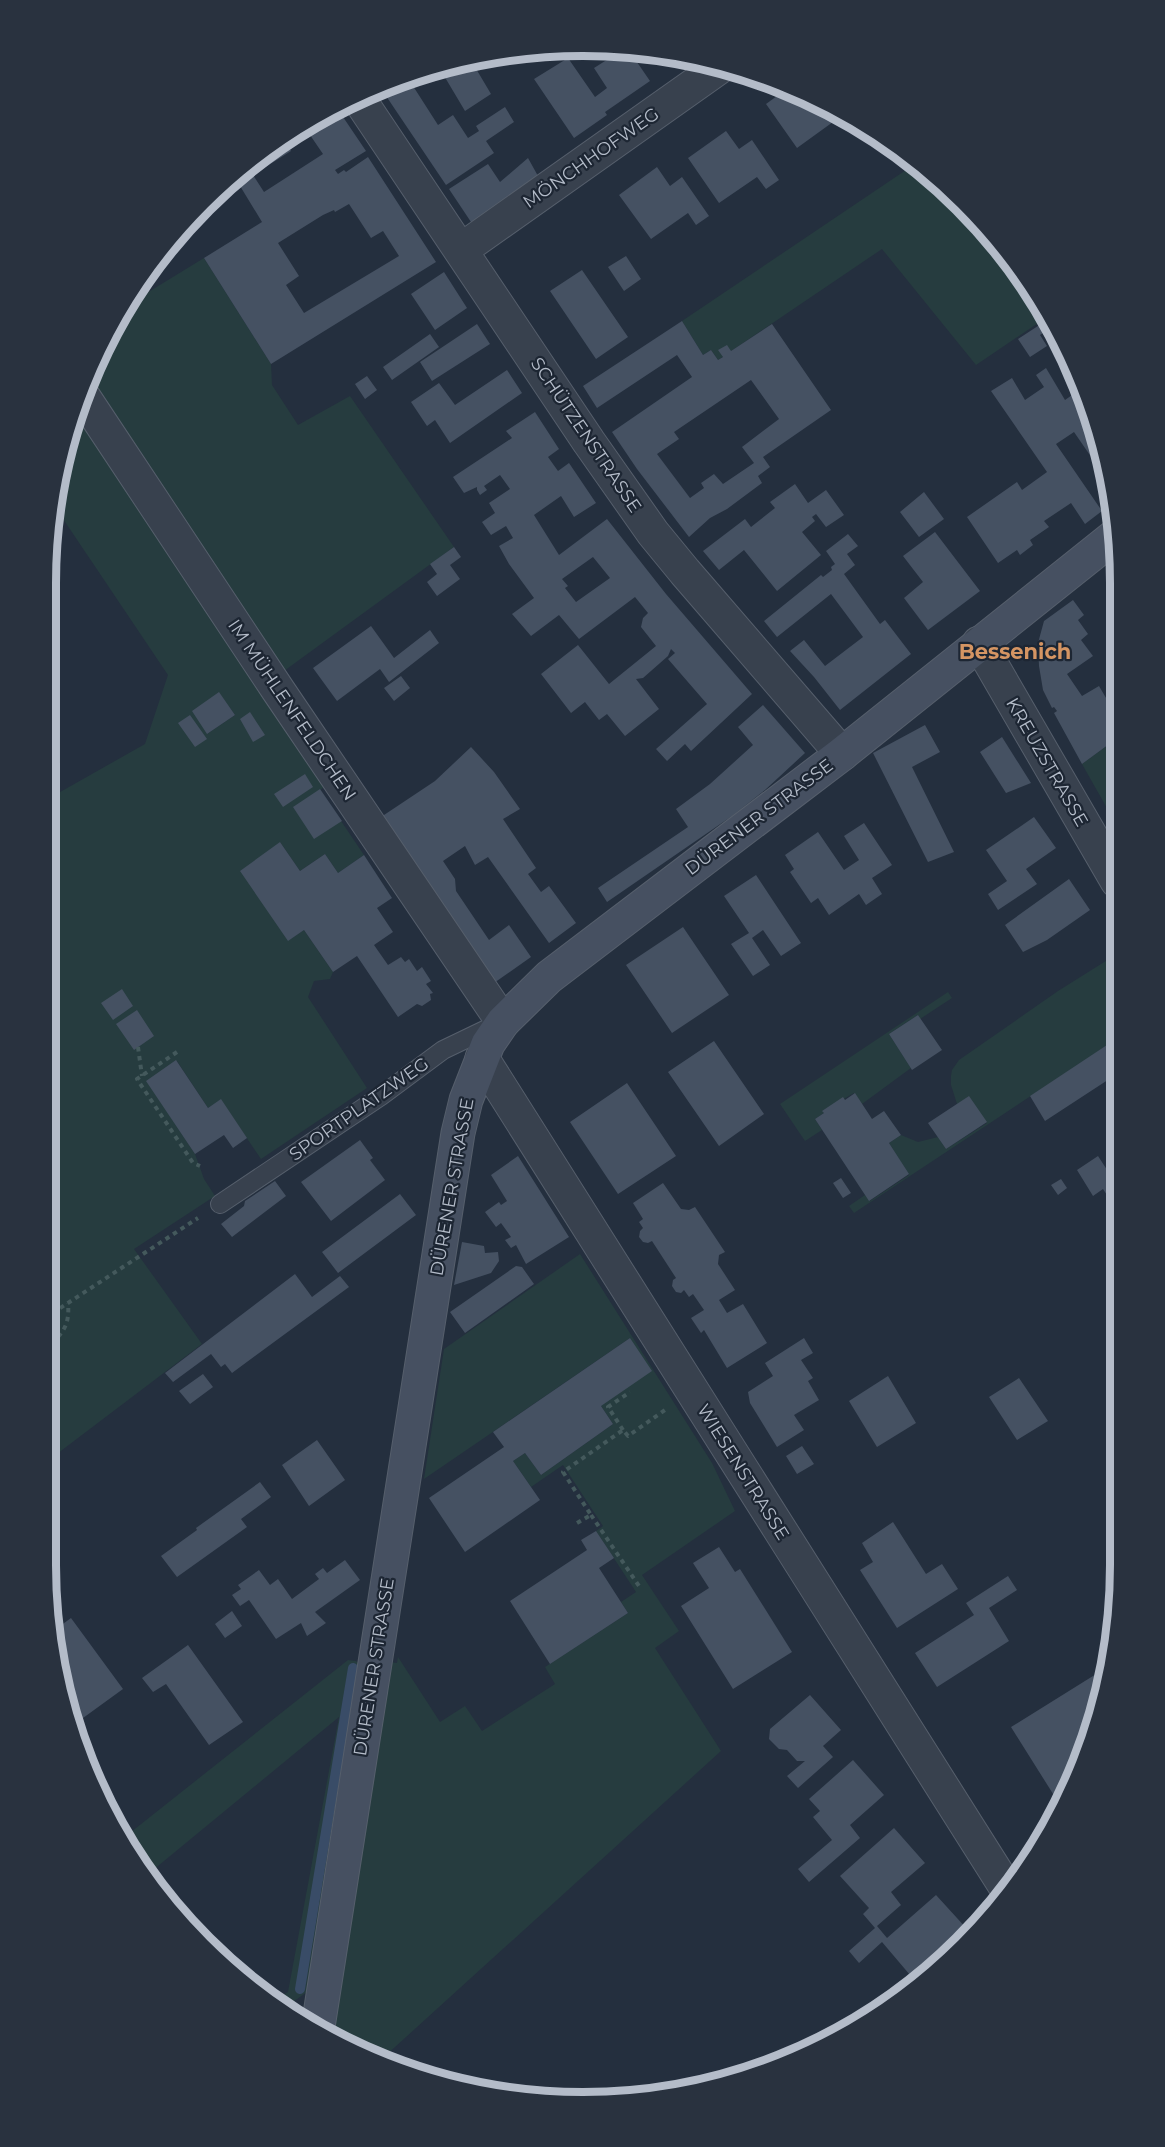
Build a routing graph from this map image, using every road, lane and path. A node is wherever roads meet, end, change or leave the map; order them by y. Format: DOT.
graph roads {
  1 [pos="713,72"];
  2 [pos="362,104"];
  3 [pos="460,250"];
  4 [pos="87,402"];
  5 [pos="1107,542"];
  6 [pos="979,643"];
  7 [pos="842,754"];
  8 [pos="1110,869"];
  9 [pos="502,1022"];
  10 [pos="138,1047"];
  11 [pos="177,1052"];
  12 [pos="482,1058"];
  13 [pos="142,1076"];
  14 [pos="200,1167"];
  15 [pos="220,1204"];
  16 [pos="68,1302"];
  17 [pos="56,1310"];
  18 [pos="56,1339"];
  19 [pos="630,1392"];
  20 [pos="674,1403"];
  21 [pos="623,1430"];
  22 [pos="591,1515"];
  23 [pos="577,1523"];
  24 [pos="641,1589"];
  25 [pos="1003,1882"];
  26 [pos="319,2021"];
  1 -- 3 [label="street, MÖNCHHOFWEG"];
  2 -- 3 [label="street, SCHÜTZENSTRASSE"];
  3 -- 7 [label="street, SCHÜTZENSTRASSE"];
  4 -- 9 [label="street, IM MÜHLENFELDCHEN"];
  5 -- 6 [label="street, DÜRENER STRASSE"];
  6 -- 7 [label="street, DÜRENER STRASSE"];
  6 -- 8 [label="street, KREUZSTRASSE"];
  7 -- 9 [label="street, DÜRENER STRASSE"];
  9 -- 12 [label="street, DÜRENER STRASSE"];
  9 -- 15 [label="lane, SPORTPLATZWEG"];
  10 -- 13 [label="path"];
  11 -- 13 [label="path"];
  12 -- 25 [label="street, WIESENSTRASSE"];
  12 -- 26 [label="street, DÜRENER STRASSE"];
  13 -- 14 [label="path"];
  15 -- 16 [label="path"];
  16 -- 17 [label="path"];
  16 -- 18 [label="path"];
  19 -- 21 [label="path"];
  20 -- 21 [label="path"];
  21 -- 22 [label="path"];
  22 -- 23 [label="path"];
  22 -- 24 [label="path"];
}
